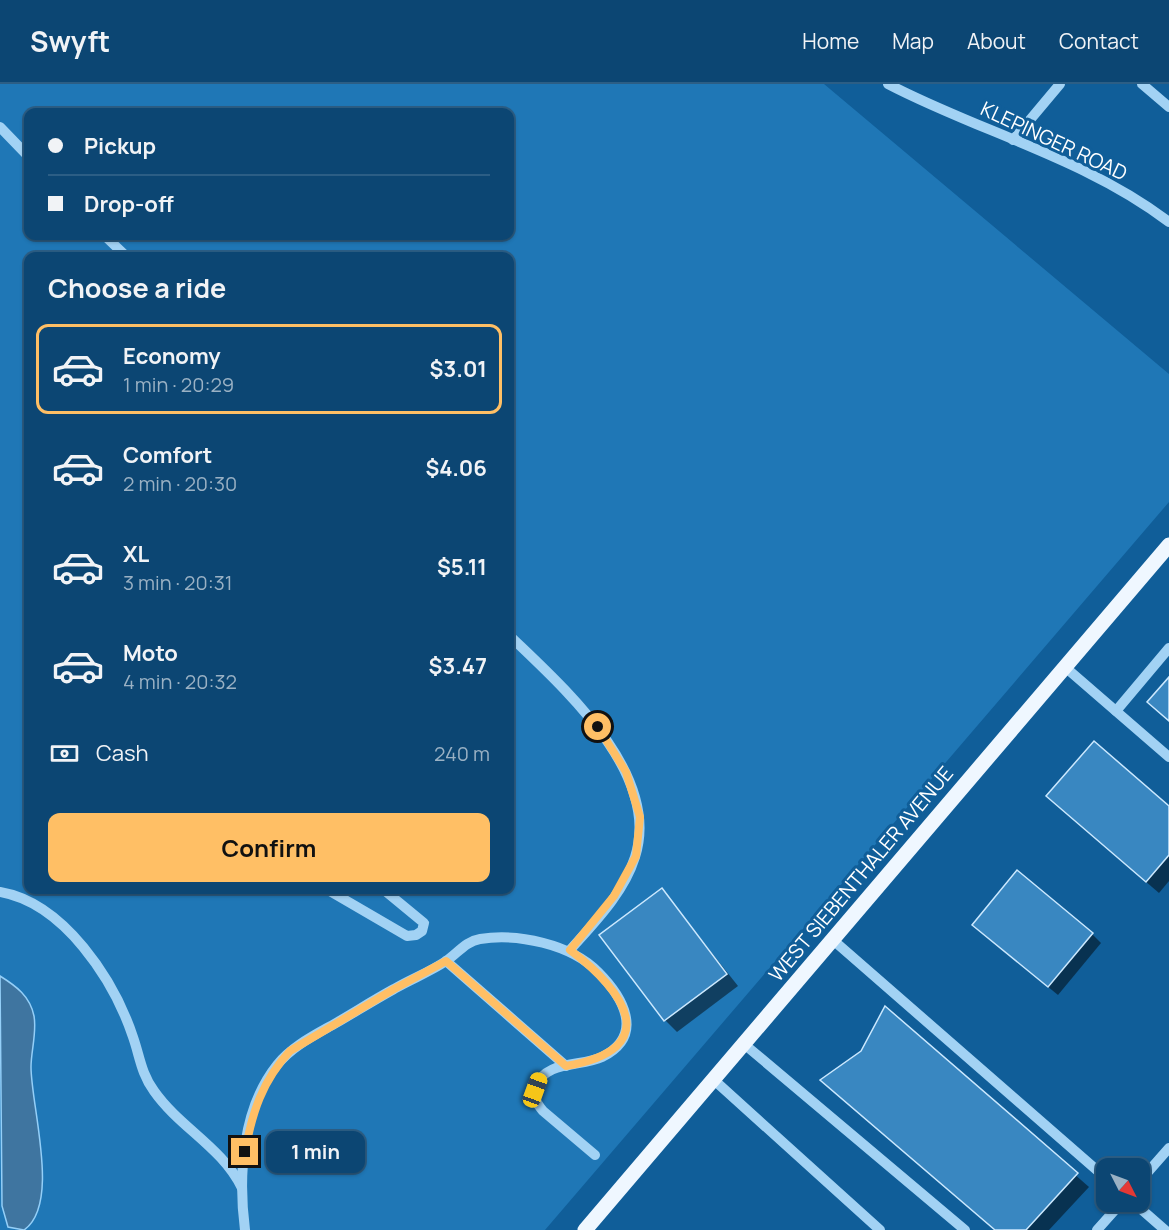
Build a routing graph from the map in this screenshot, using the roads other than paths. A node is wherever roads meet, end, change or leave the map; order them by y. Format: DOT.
graph roads {
  1 [pos="888,84"];
  2 [pos="1060,84"];
  3 [pos="1142,84"];
  4 [pos="1169,107"];
  5 [pos="0,127"];
  6 [pos="1013,140"];
  7 [pos="24,152"];
  8 [pos="1169,222"];
  9 [pos="109,240"];
  10 [pos="122,252"];
  11 [pos="1169,545"];
  12 [pos="514,640"];
  13 [pos="1169,648"];
  14 [pos="1065,667"];
  15 [pos="1116,711"];
  16 [pos="1169,757"];
  17 [pos="0,892"];
  18 [pos="335,894"];
  19 [pos="389,894"];
  20 [pos="833,940"];
  21 [pos="570,950"];
  22 [pos="446,961"];
  23 [pos="744,1044"];
  24 [pos="566,1066"];
  25 [pos="714,1080"];
  26 [pos="1169,1148"];
  27 [pos="595,1155"];
  28 [pos="1096,1169"];
  29 [pos="1150,1170"];
  30 [pos="242,1188"];
  31 [pos="1113,1212"];
  32 [pos="1144,1212"];
  33 [pos="245,1230"];
  34 [pos="585,1230"];
  35 [pos="880,1230"];
  36 [pos="965,1230"];
  37 [pos="1097,1230"];
  38 [pos="1165,1230"];
  1 -- 6 [label="street, KLEPINGER ROAD"];
  2 -- 6 [label="street"];
  3 -- 4 [label="street"];
  5 -- 7 [label="street"];
  6 -- 8 [label="street, KLEPINGER ROAD"];
  9 -- 10 [label="street"];
  11 -- 14 [label="main road, WEST SIEBENTHALER AVENUE"];
  12 -- 21 [label="street"];
  13 -- 15 [label="street"];
  14 -- 15 [label="street"];
  14 -- 20 [label="main road, WEST SIEBENTHALER AVENUE"];
  15 -- 16 [label="street"];
  17 -- 30 [label="street"];
  18 -- 19 [label="street"];
  20 -- 23 [label="main road, WEST SIEBENTHALER AVENUE"];
  20 -- 28 [label="street"];
  21 -- 22 [label="street"];
  21 -- 24 [label="street"];
  22 -- 24 [label="street"];
  22 -- 30 [label="street"];
  23 -- 25 [label="main road, WEST SIEBENTHALER AVENUE"];
  23 -- 36 [label="street"];
  24 -- 27 [label="street"];
  25 -- 34 [label="main road, WEST SIEBENTHALER AVENUE"];
  25 -- 35 [label="street"];
  26 -- 29 [label="street"];
  30 -- 33 [label="street"];
  31 -- 37 [label="street"];
  32 -- 38 [label="street"];
}
